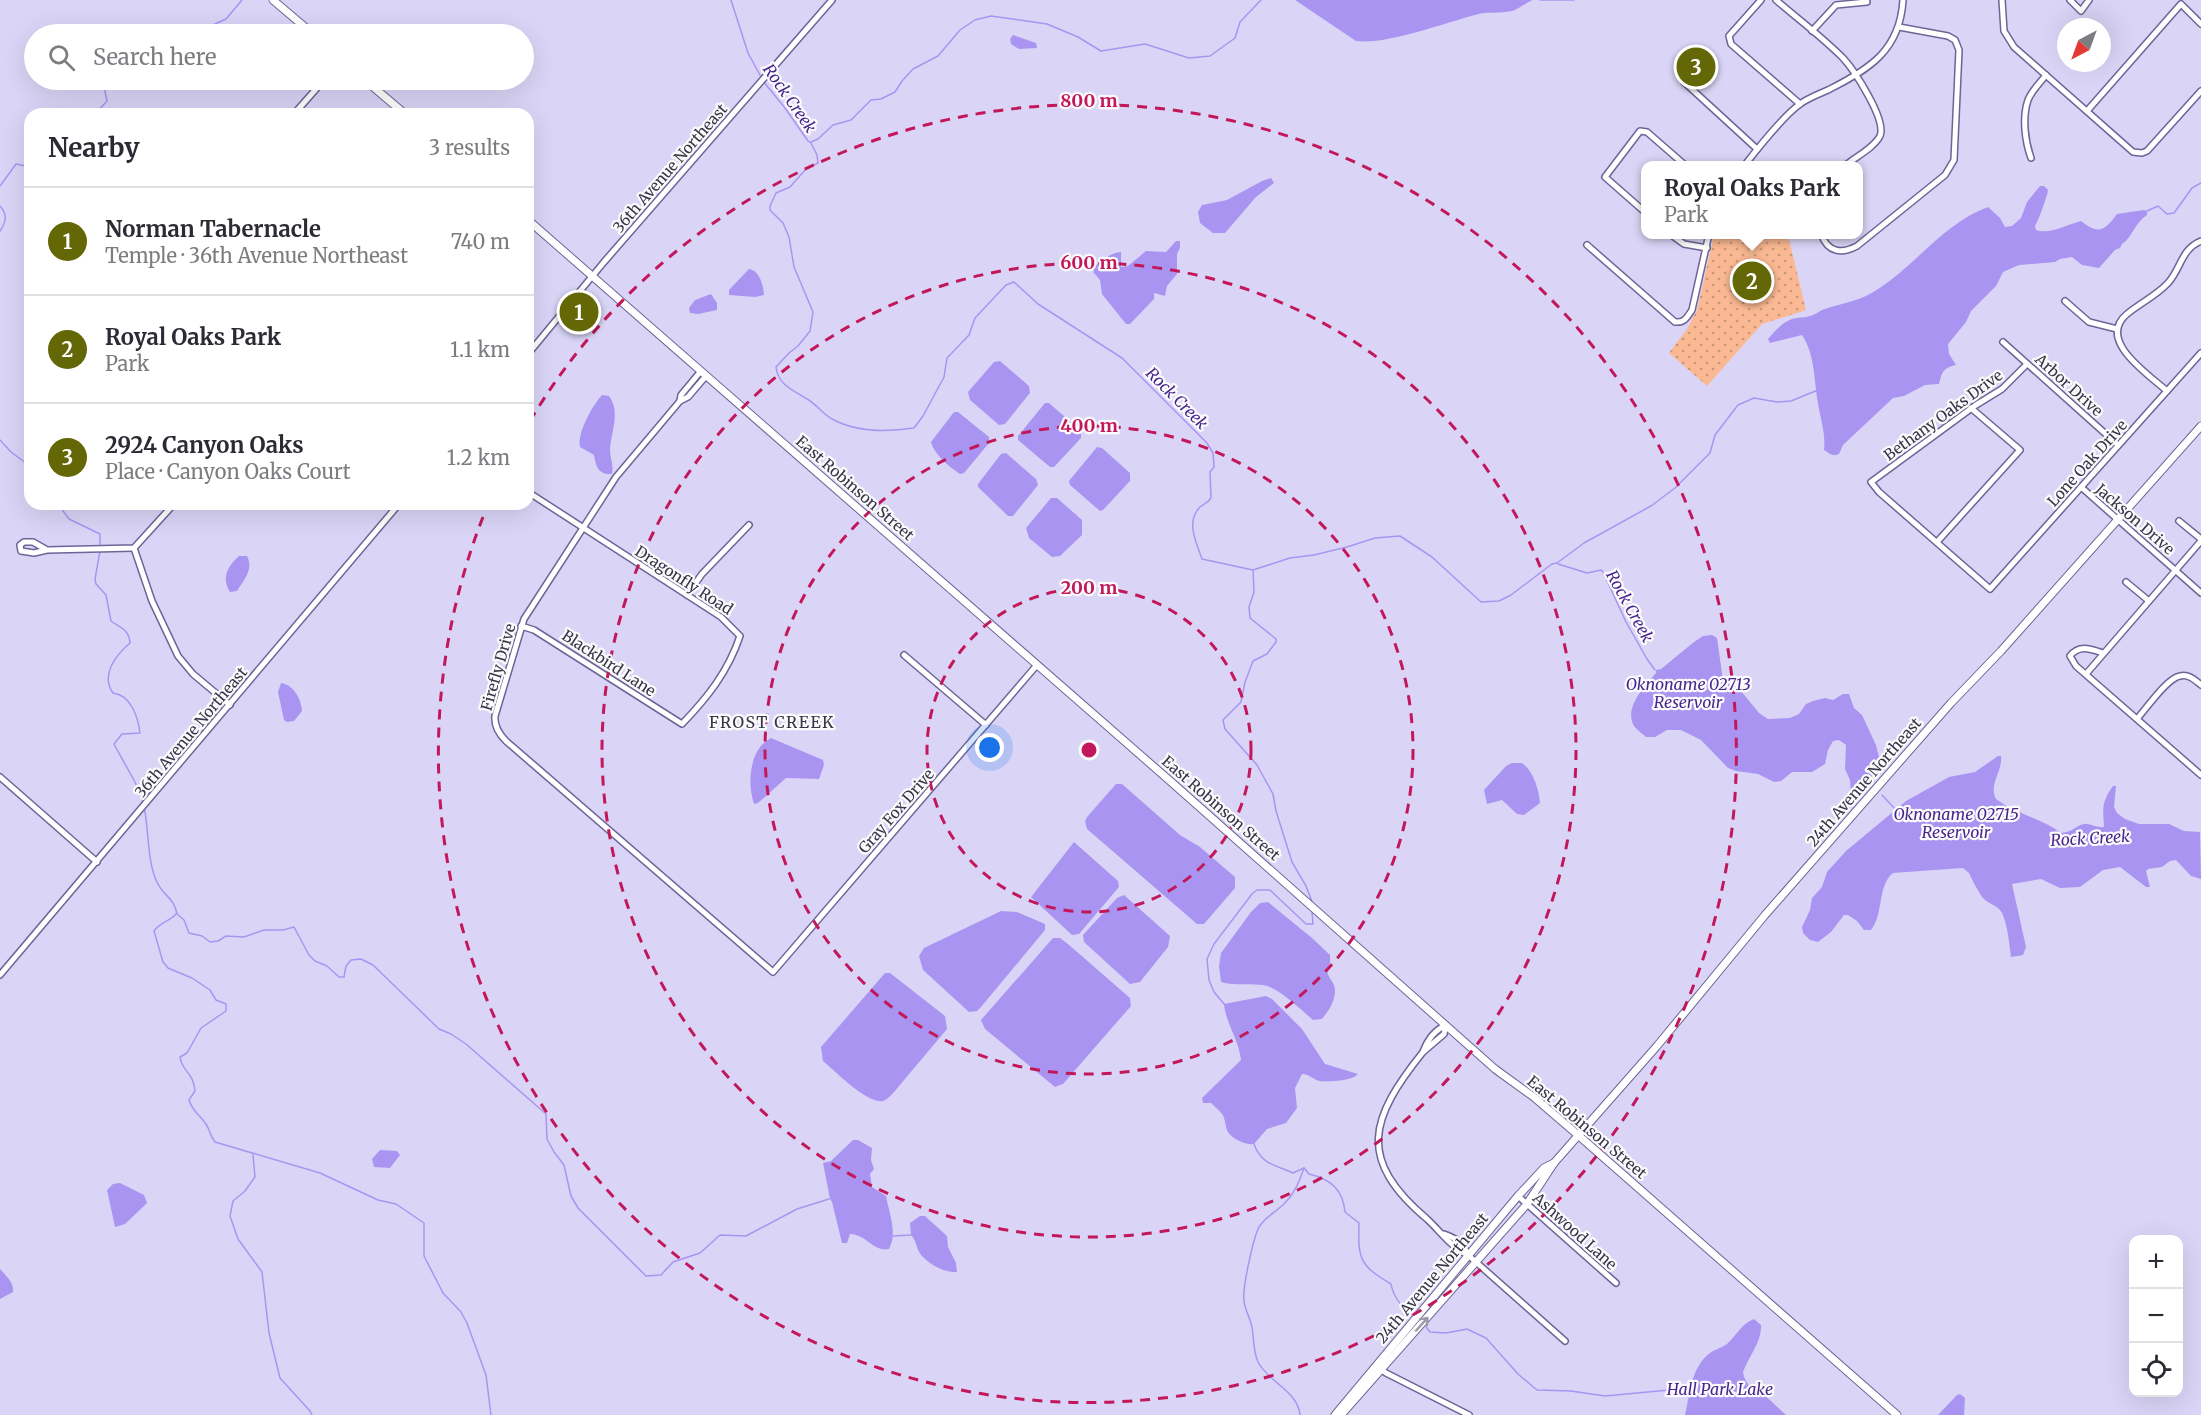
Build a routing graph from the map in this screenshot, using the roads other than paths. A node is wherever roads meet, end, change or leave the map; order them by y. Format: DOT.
graph roads {
  1 [pos="273,0"];
  2 [pos="832,0"];
  3 [pos="1761,0"];
  4 [pos="1776,0"];
  5 [pos="1903,0"];
  6 [pos="2002,0"];
  7 [pos="2070,0"];
  8 [pos="2089,0"];
  9 [pos="1867,3"];
  10 [pos="301,24"];
  11 [pos="2201,24"];
  12 [pos="1899,27"];
  13 [pos="1812,31"];
  14 [pos="2046,75"];
  15 [pos="1856,76"];
  16 [pos="1684,82"];
  17 [pos="315,90"];
  18 [pos="377,90"];
  19 [pos="2201,91"];
  20 [pos="1800,104"];
  21 [pos="299,108"];
  22 [pos="398,108"];
  23 [pos="2087,111"];
  24 [pos="1757,149"];
  25 [pos="2031,158"];
  26 [pos="1681,161"];
  27 [pos="1747,161"];
  28 [pos="1850,161"];
  29 [pos="1641,209"];
  30 [pos="534,225"];
  31 [pos="1677,239"];
  32 [pos="1708,239"];
  33 [pos="1823,239"];
  34 [pos="2201,241"];
  35 [pos="1587,245"];
  36 [pos="1707,248"];
  37 [pos="592,277"];
  38 [pos="2065,301"];
  39 [pos="2117,329"];
  40 [pos="2002,342"];
  41 [pos="534,347"];
  42 [pos="2200,356"];
  43 [pos="2027,364"];
  44 [pos="704,373"];
  45 [pos="2167,391"];
  46 [pos="1971,408"];
  47 [pos="2201,426"];
  48 [pos="2118,445"];
  49 [pos="2081,487"];
  50 [pos="534,496"];
  51 [pos="169,510"];
  52 [pos="394,510"];
  53 [pos="2117,521"];
  54 [pos="2180,521"];
  55 [pos="749,525"];
  56 [pos="583,528"];
  57 [pos="2201,540"];
  58 [pos="1937,542"];
  59 [pos="134,548"];
  60 [pos="47,550"];
  61 [pos="2175,570"];
  62 [pos="2126,582"];
  63 [pos="2201,593"];
  64 [pos="687,595"];
  65 [pos="2149,601"];
  66 [pos="521,626"];
  67 [pos="2103,654"];
  68 [pos="904,655"];
  69 [pos="1037,665"];
  70 [pos="2086,674"];
  71 [pos="2201,685"];
  72 [pos="230,705"];
  73 [pos="2137,719"];
  74 [pos="682,724"];
  75 [pos="986,725"];
  76 [pos="2201,775"];
  77 [pos="0,777"];
  78 [pos="97,862"];
  79 [pos="773,972"];
  80 [pos="0,975"];
  81 [pos="1446,1025"];
  82 [pos="1578,1135"];
  83 [pos="1554,1163"];
  84 [pos="1518,1196"];
  85 [pos="1527,1204"];
  86 [pos="1468,1255"];
  87 [pos="1477,1263"];
  88 [pos="1616,1283"];
  89 [pos="1565,1341"];
  90 [pos="1379,1367"];
  91 [pos="1335,1415"];
  92 [pos="1341,1415"];
  93 [pos="1469,1415"];
  94 [pos="1897,1415"];
  1 -- 10 [label="street"];
  2 -- 37 [label="street, 36th Avenue Northeast"];
  3 -- 20 [label="street"];
  4 -- 13 [label="street"];
  5 -- 12 [label="street"];
  6 -- 14 [label="street"];
  7 -- 8 [label="street"];
  9 -- 13 [label="street"];
  11 -- 23 [label="street"];
  12 -- 15 [label="street"];
  12 -- 33 [label="street"];
  13 -- 15 [label="street"];
  14 -- 23 [label="street"];
  14 -- 25 [label="street"];
  15 -- 20 [label="street"];
  15 -- 28 [label="street"];
  16 -- 24 [label="street"];
  17 -- 21 [label="street"];
  18 -- 22 [label="street"];
  19 -- 23 [label="street"];
  20 -- 24 [label="street"];
  24 -- 27 [label="street"];
  26 -- 29 [label="street"];
  30 -- 37 [label="street, East Robinson Street"];
  31 -- 36 [label="street"];
  32 -- 36 [label="street"];
  34 -- 39 [label="street"];
  35 -- 36 [label="street"];
  37 -- 41 [label="street, 36th Avenue Northeast"];
  37 -- 44 [label="street, East Robinson Street"];
  38 -- 39 [label="street"];
  39 -- 45 [label="street"];
  40 -- 43 [label="street, Arbor Drive"];
  42 -- 45 [label="street, Lone Oak Drive"];
  43 -- 46 [label="street, Bethany Oaks Drive"];
  43 -- 48 [label="street, Arbor Drive"];
  44 -- 56 [label="street, Firefly Drive"];
  44 -- 69 [label="street, East Robinson Street"];
  45 -- 48 [label="street, Lone Oak Drive"];
  46 -- 58 [label="street"];
  46 -- 58 [label="street, Bethany Oaks Drive"];
  47 -- 53 [label="street, 24th Avenue Northeast"];
  48 -- 49 [label="street, Lone Oak Drive"];
  49 -- 53 [label="street, Jackson Drive"];
  49 -- 58 [label="street, Lone Oak Drive"];
  50 -- 56 [label="street, Dragonfly Road"];
  51 -- 59 [label="street"];
  52 -- 72 [label="street, 36th Avenue Northeast"];
  53 -- 61 [label="street, Jackson Drive"];
  53 -- 82 [label="street, 24th Avenue Northeast"];
  54 -- 57 [label="street"];
  55 -- 64 [label="street"];
  56 -- 64 [label="street, Dragonfly Road"];
  56 -- 66 [label="street, Firefly Drive"];
  57 -- 61 [label="street"];
  59 -- 60 [label="street"];
  59 -- 72 [label="street"];
  61 -- 63 [label="street, Jackson Drive"];
  61 -- 65 [label="street"];
  62 -- 65 [label="street"];
  64 -- 74 [label="street, Dragonfly Road"];
  65 -- 67 [label="street"];
  66 -- 74 [label="street, Blackbird Lane"];
  66 -- 79 [label="street, Firefly Drive"];
  67 -- 70 [label="street"];
  67 -- 70 [label="street"];
  68 -- 75 [label="street"];
  69 -- 75 [label="street, Gray Fox Drive"];
  69 -- 81 [label="street, East Robinson Street"];
  70 -- 73 [label="street"];
  71 -- 73 [label="street"];
  72 -- 78 [label="street, 36th Avenue Northeast"];
  73 -- 76 [label="street"];
  75 -- 79 [label="street, Gray Fox Drive"];
  77 -- 78 [label="street"];
  78 -- 80 [label="street, 36th Avenue Northeast"];
  81 -- 82 [label="street, East Robinson Street"];
  81 -- 86 [label="street"];
  82 -- 83 [label="street, 24th Avenue Northeast"];
  82 -- 94 [label="street, East Robinson Street"];
  83 -- 84 [label="street, 24th Avenue Northeast"];
  83 -- 85 [label="street, 24th Avenue Northeast"];
  84 -- 85 [label="street, Ashwood Lane"];
  84 -- 86 [label="street, 24th Avenue Northeast"];
  85 -- 87 [label="street, 24th Avenue Northeast"];
  85 -- 88 [label="street, Ashwood Lane"];
  86 -- 87 [label="street"];
  86 -- 90 [label="street, 24th Avenue Northeast"];
  87 -- 89 [label="street"];
  90 -- 87 [label="street, 24th Avenue Northeast, one-way"];
  90 -- 91 [label="street, 24th Avenue Northeast"];
  90 -- 92 [label="street, 24th Avenue Northeast"];
  90 -- 93 [label="street"];
}
